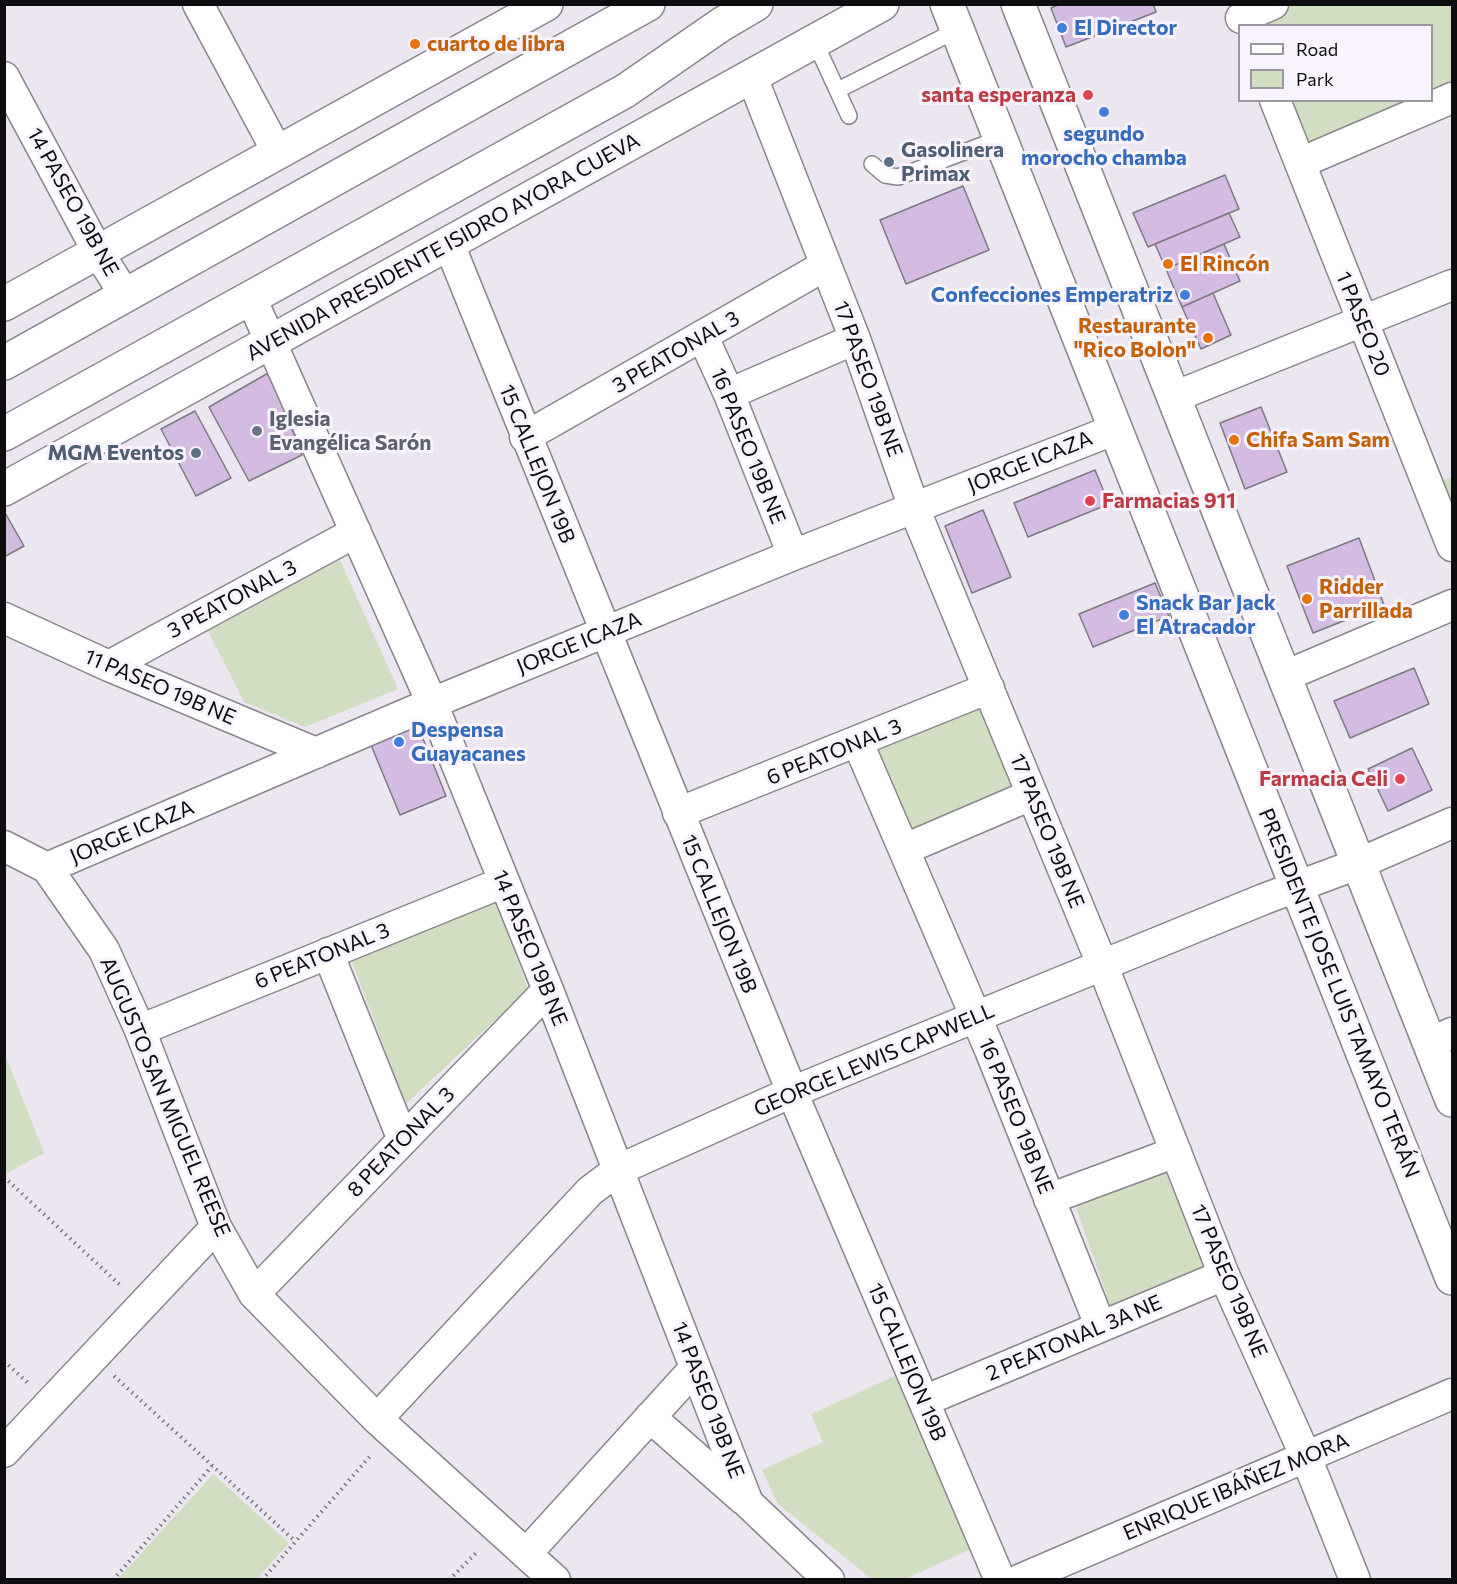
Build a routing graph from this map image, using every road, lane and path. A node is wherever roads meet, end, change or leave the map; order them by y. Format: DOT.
graph roads {
  1 [pos="198,4"];
  2 [pos="546,4"];
  3 [pos="648,4"];
  4 [pos="756,4"];
  5 [pos="882,4"];
  6 [pos="1018,4"];
  7 [pos="1273,4"];
  8 [pos="1241,16"];
  9 [pos="952,17"];
  10 [pos="815,42"];
  11 [pos="752,76"];
  12 [pos="4,77"];
  13 [pos="837,90"];
  14 [pos="1452,98"];
  15 [pos="1276,102"];
  16 [pos="849,116"];
  17 [pos="1001,138"];
  18 [pos="278,153"];
  19 [pos="1300,163"];
  20 [pos="872,164"];
  21 [pos="449,244"];
  22 [pos="99,252"];
  23 [pos="826,265"];
  24 [pos="1452,285"];
  25 [pos="125,295"];
  26 [pos="251,298"];
  27 [pos="4,304"];
  28 [pos="1362,320"];
  29 [pos="703,337"];
  30 [pos="855,339"];
  31 [pos="270,343"];
  32 [pos="4,363"];
  33 [pos="729,394"];
  34 [pos="1174,397"];
  35 [pos="1116,429"];
  36 [pos="4,434"];
  37 [pos="525,437"];
  38 [pos="1440,482"];
  39 [pos="4,489"];
  40 [pos="914,508"];
  41 [pos="356,532"];
  42 [pos="1452,546"];
  43 [pos="793,555"];
  44 [pos="1452,605"];
  45 [pos="4,618"];
  46 [pos="607,633"];
  47 [pos="108,666"];
  48 [pos="1285,676"];
  49 [pos="989,688"];
  50 [pos="432,703"];
  51 [pos="858,743"];
  52 [pos="316,753"];
  53 [pos="1031,795"];
  54 [pos="678,813"];
  55 [pos="1452,823"];
  56 [pos="4,846"];
  57 [pos="905,849"];
  58 [pos="1360,863"];
  59 [pos="47,868"];
  60 [pos="504,882"];
  61 [pos="1297,887"];
  62 [pos="328,953"];
  63 [pos="1102,964"];
  64 [pos="548,990"];
  65 [pos="976,1018"];
  66 [pos="140,1030"];
  67 [pos="1441,1038"];
  68 [pos="792,1092"];
  69 [pos="1452,1100"];
  70 [pos="403,1140"];
  71 [pos="1176,1152"];
  72 [pos="618,1170"];
  73 [pos="4,1177"];
  74 [pos="1049,1199"];
  75 [pos="216,1227"];
  76 [pos="1224,1275"];
  77 [pos="1452,1278"];
  78 [pos="254,1294"];
  79 [pos="142,1306"];
  80 [pos="1100,1326"];
  81 [pos="93,1358"];
  82 [pos="695,1368"];
  83 [pos="1452,1394"];
  84 [pos="924,1401"];
  85 [pos="650,1417"];
  86 [pos="384,1425"];
  87 [pos="4,1452"];
  88 [pos="1306,1457"];
  89 [pos="212,1466"];
  90 [pos="748,1503"];
  91 [pos="501,1530"];
  92 [pos="295,1541"];
  93 [pos="526,1554"];
  94 [pos="113,1580"];
  95 [pos="262,1580"];
  96 [pos="449,1580"];
  97 [pos="555,1580"];
  98 [pos="829,1580"];
  99 [pos="1000,1580"];
  100 [pos="1019,1580"];
  101 [pos="1355,1580"];
  1 -- 18 [label="street"];
  2 -- 18 [label="main road"];
  3 -- 25 [label="main road"];
  4 -- 26 [label="main road"];
  5 -- 10 [label="main road, AVENIDA PRESIDENTE ISIDRO AYORA CUEVA"];
  6 -- 34 [label="main road"];
  7 -- 8 [label="street"];
  9 -- 13 [label="lane"];
  9 -- 17 [label="main road, PRESIDENTE JOSE LUIS TAMAYO TERÁN"];
  10 -- 11 [label="main road, AVENIDA PRESIDENTE ISIDRO AYORA CUEVA"];
  10 -- 13 [label="lane"];
  11 -- 21 [label="main road, AVENIDA PRESIDENTE ISIDRO AYORA CUEVA"];
  11 -- 23 [label="street, 17 PASEO 19B NE"];
  12 -- 22 [label="street, 14 PASEO 19B NE"];
  13 -- 16 [label="lane"];
  14 -- 19 [label="street"];
  15 -- 19 [label="street, 1 PASEO 20"];
  17 -- 20 [label="lane"];
  17 -- 35 [label="main road, PRESIDENTE JOSE LUIS TAMAYO TERÁN"];
  18 -- 22 [label="main road"];
  19 -- 28 [label="street, 1 PASEO 20"];
  21 -- 31 [label="main road, AVENIDA PRESIDENTE ISIDRO AYORA CUEVA"];
  21 -- 37 [label="street, 15 CALLEJON 19B"];
  22 -- 25 [label="street, 14 PASEO 19B NE"];
  22 -- 27 [label="main road"];
  23 -- 29 [label="street, 3 PEATONAL 3"];
  23 -- 30 [label="street, 17 PASEO 19B NE"];
  24 -- 28 [label="street"];
  25 -- 32 [label="main road"];
  26 -- 31 [label="street, 14 PASEO 19B NE"];
  26 -- 36 [label="main road"];
  28 -- 34 [label="street"];
  28 -- 38 [label="street, 1 PASEO 20"];
  29 -- 33 [label="street, 16 PASEO 19B NE"];
  29 -- 37 [label="street, 3 PEATONAL 3"];
  30 -- 33 [label="street"];
  30 -- 40 [label="street, 17 PASEO 19B NE"];
  31 -- 39 [label="main road, AVENIDA PRESIDENTE ISIDRO AYORA CUEVA"];
  31 -- 41 [label="street, 14 PASEO 19B NE"];
  33 -- 43 [label="street, 16 PASEO 19B NE"];
  34 -- 48 [label="main road"];
  35 -- 40 [label="street, JORGE ICAZA"];
  35 -- 61 [label="main road, PRESIDENTE JOSE LUIS TAMAYO TERÁN"];
  37 -- 46 [label="street, 15 CALLEJON 19B"];
  38 -- 42 [label="street, 1 PASEO 20"];
  40 -- 43 [label="street, JORGE ICAZA"];
  40 -- 49 [label="street, 17 PASEO 19B NE"];
  41 -- 47 [label="street, 3 PEATONAL 3"];
  41 -- 50 [label="street, 14 PASEO 19B NE"];
  43 -- 46 [label="street, JORGE ICAZA"];
  44 -- 48 [label="street"];
  45 -- 47 [label="street, 11 PASEO 19B NE"];
  46 -- 50 [label="street, JORGE ICAZA"];
  46 -- 54 [label="street, 15 CALLEJON 19B"];
  47 -- 52 [label="street, 11 PASEO 19B NE"];
  48 -- 58 [label="main road"];
  49 -- 51 [label="street, 6 PEATONAL 3"];
  49 -- 53 [label="street, 17 PASEO 19B NE"];
  50 -- 52 [label="street, JORGE ICAZA"];
  50 -- 60 [label="street, 14 PASEO 19B NE"];
  51 -- 54 [label="street, 6 PEATONAL 3"];
  51 -- 57 [label="street, 16 PASEO 19B NE"];
  52 -- 59 [label="street, JORGE ICAZA"];
  53 -- 57 [label="street"];
  53 -- 63 [label="street, 17 PASEO 19B NE"];
  54 -- 68 [label="street, 15 CALLEJON 19B"];
  55 -- 58 [label="street, GEORGE LEWIS CAPWELL"];
  56 -- 59 [label="street, AUGUSTO SAN MIGUEL REESE"];
  57 -- 65 [label="street, 16 PASEO 19B NE"];
  58 -- 61 [label="street, GEORGE LEWIS CAPWELL"];
  58 -- 67 [label="main road"];
  59 -- 66 [label="street, AUGUSTO SAN MIGUEL REESE"];
  60 -- 62 [label="street, 6 PEATONAL 3"];
  60 -- 64 [label="street, 14 PASEO 19B NE"];
  61 -- 63 [label="street, GEORGE LEWIS CAPWELL"];
  61 -- 77 [label="main road, PRESIDENTE JOSE LUIS TAMAYO TERÁN"];
  62 -- 66 [label="street, 6 PEATONAL 3"];
  62 -- 70 [label="street"];
  63 -- 65 [label="street, GEORGE LEWIS CAPWELL"];
  63 -- 71 [label="street, 17 PASEO 19B NE"];
  64 -- 70 [label="street, 8 PEATONAL 3"];
  64 -- 72 [label="street, 14 PASEO 19B NE"];
  65 -- 68 [label="street, GEORGE LEWIS CAPWELL"];
  65 -- 74 [label="street, 16 PASEO 19B NE"];
  66 -- 75 [label="street, AUGUSTO SAN MIGUEL REESE"];
  67 -- 69 [label="main road"];
  68 -- 72 [label="street, GEORGE LEWIS CAPWELL"];
  68 -- 84 [label="street, 15 CALLEJON 19B"];
  70 -- 78 [label="street, 8 PEATONAL 3"];
  71 -- 74 [label="street"];
  71 -- 76 [label="street, 17 PASEO 19B NE"];
  72 -- 82 [label="street, 14 PASEO 19B NE"];
  72 -- 86 [label="street, GEORGE LEWIS CAPWELL"];
  73 -- 79 [label="path"];
  74 -- 80 [label="street, 16 PASEO 19B NE"];
  75 -- 78 [label="street, AUGUSTO SAN MIGUEL REESE"];
  75 -- 79 [label="street"];
  76 -- 80 [label="street, 2 PEATONAL 3A NE"];
  76 -- 88 [label="street, 17 PASEO 19B NE"];
  78 -- 86 [label="street, AUGUSTO SAN MIGUEL REESE"];
  79 -- 81 [label="street"];
  80 -- 84 [label="street, 2 PEATONAL 3A NE"];
  81 -- 87 [label="street"];
  81 -- 89 [label="path"];
  82 -- 85 [label="street"];
  82 -- 90 [label="street, 14 PASEO 19B NE"];
  83 -- 88 [label="street, ENRIQUE IBÁÑEZ MORA"];
  84 -- 99 [label="street, 15 CALLEJON 19B"];
  85 -- 90 [label="street"];
  85 -- 93 [label="street"];
  86 -- 91 [label="street, AUGUSTO SAN MIGUEL REESE"];
  86 -- 92 [label="path"];
  88 -- 100 [label="street, ENRIQUE IBÁÑEZ MORA"];
  88 -- 101 [label="street, 17 PASEO 19B NE"];
  89 -- 92 [label="path"];
  89 -- 94 [label="path"];
  90 -- 98 [label="street, 14 PASEO 19B NE"];
  91 -- 93 [label="street, AUGUSTO SAN MIGUEL REESE"];
  91 -- 96 [label="path"];
  92 -- 95 [label="path"];
  93 -- 97 [label="street, AUGUSTO SAN MIGUEL REESE"];
}
